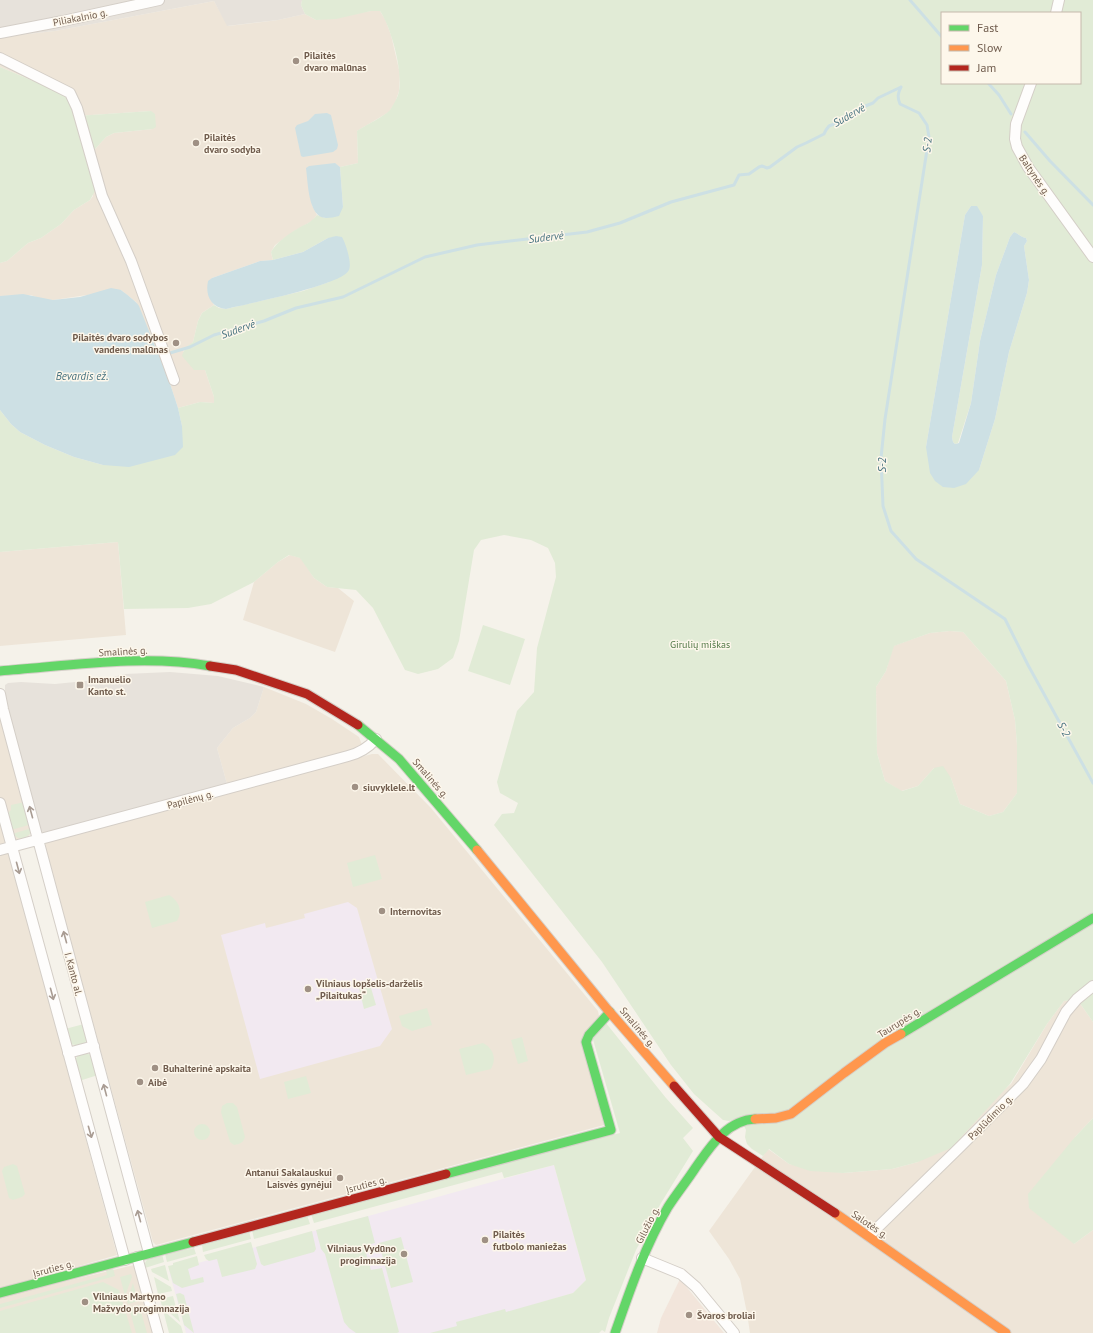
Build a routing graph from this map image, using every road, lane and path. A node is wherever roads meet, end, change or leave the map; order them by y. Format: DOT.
graph roads {
  1 [pos="159,0"];
  2 [pos="1059,0"];
  3 [pos="1056,12"];
  4 [pos="0,32"];
  5 [pos="0,58"];
  6 [pos="1031,84"];
  7 [pos="1093,257"];
  8 [pos="174,380"];
  9 [pos="0,671"];
  10 [pos="0,694"];
  11 [pos="376,739"];
  12 [pos="0,804"];
  13 [pos="38,839"];
  14 [pos="12,847"];
  15 [pos="0,850"];
  16 [pos="1093,918"];
  17 [pos="1093,986"];
  18 [pos="610,1012"];
  19 [pos="94,1046"];
  20 [pos="68,1053"];
  21 [pos="719,1138"];
  22 [pos="869,1236"];
  23 [pos="149,1253"];
  24 [pos="137,1256"];
  25 [pos="642,1258"];
  26 [pos="125,1260"];
  27 [pos="0,1294"];
  28 [pos="158,1333"];
  29 [pos="615,1333"];
  30 [pos="734,1333"];
  31 [pos="1006,1333"];
  1 -- 4 [label="street, Piliakalnio g."];
  2 -- 3 [label="street"];
  5 -- 8 [label="street"];
  6 -- 7 [label="street, Baltynės g."];
  9 -- 11 [label="street, Smalinės g."];
  13 -- 10 [label="street, I. Kanto al., one-way"];
  11 -- 13 [label="street, Papilėnų g."];
  11 -- 18 [label="street, Smalinės g."];
  12 -- 14 [label="street"];
  13 -- 14 [label="street, Papilėnų g."];
  19 -- 13 [label="street, I. Kanto al., one-way"];
  14 -- 15 [label="street, Papilėnų g."];
  14 -- 20 [label="street, one-way"];
  16 -- 21 [label="street, Taurupės g."];
  17 -- 22 [label="street, Paplūdimio g."];
  18 -- 21 [label="street, Smalinės g."];
  18 -- 23 [label="street, Įsruties g."];
  19 -- 20 [label="street"];
  23 -- 19 [label="street, I. Kanto al., one-way"];
  20 -- 26 [label="street, one-way"];
  21 -- 22 [label="street, Salotės g."];
  21 -- 25 [label="street, Gilužio g."];
  22 -- 31 [label="street, Salotės g."];
  23 -- 24 [label="street, Įsruties g."];
  24 -- 26 [label="street, Įsruties g."];
  24 -- 28 [label="street"];
  25 -- 29 [label="street, Gilužio g."];
  25 -- 30 [label="street"];
  26 -- 27 [label="street, Įsruties g."];
}
